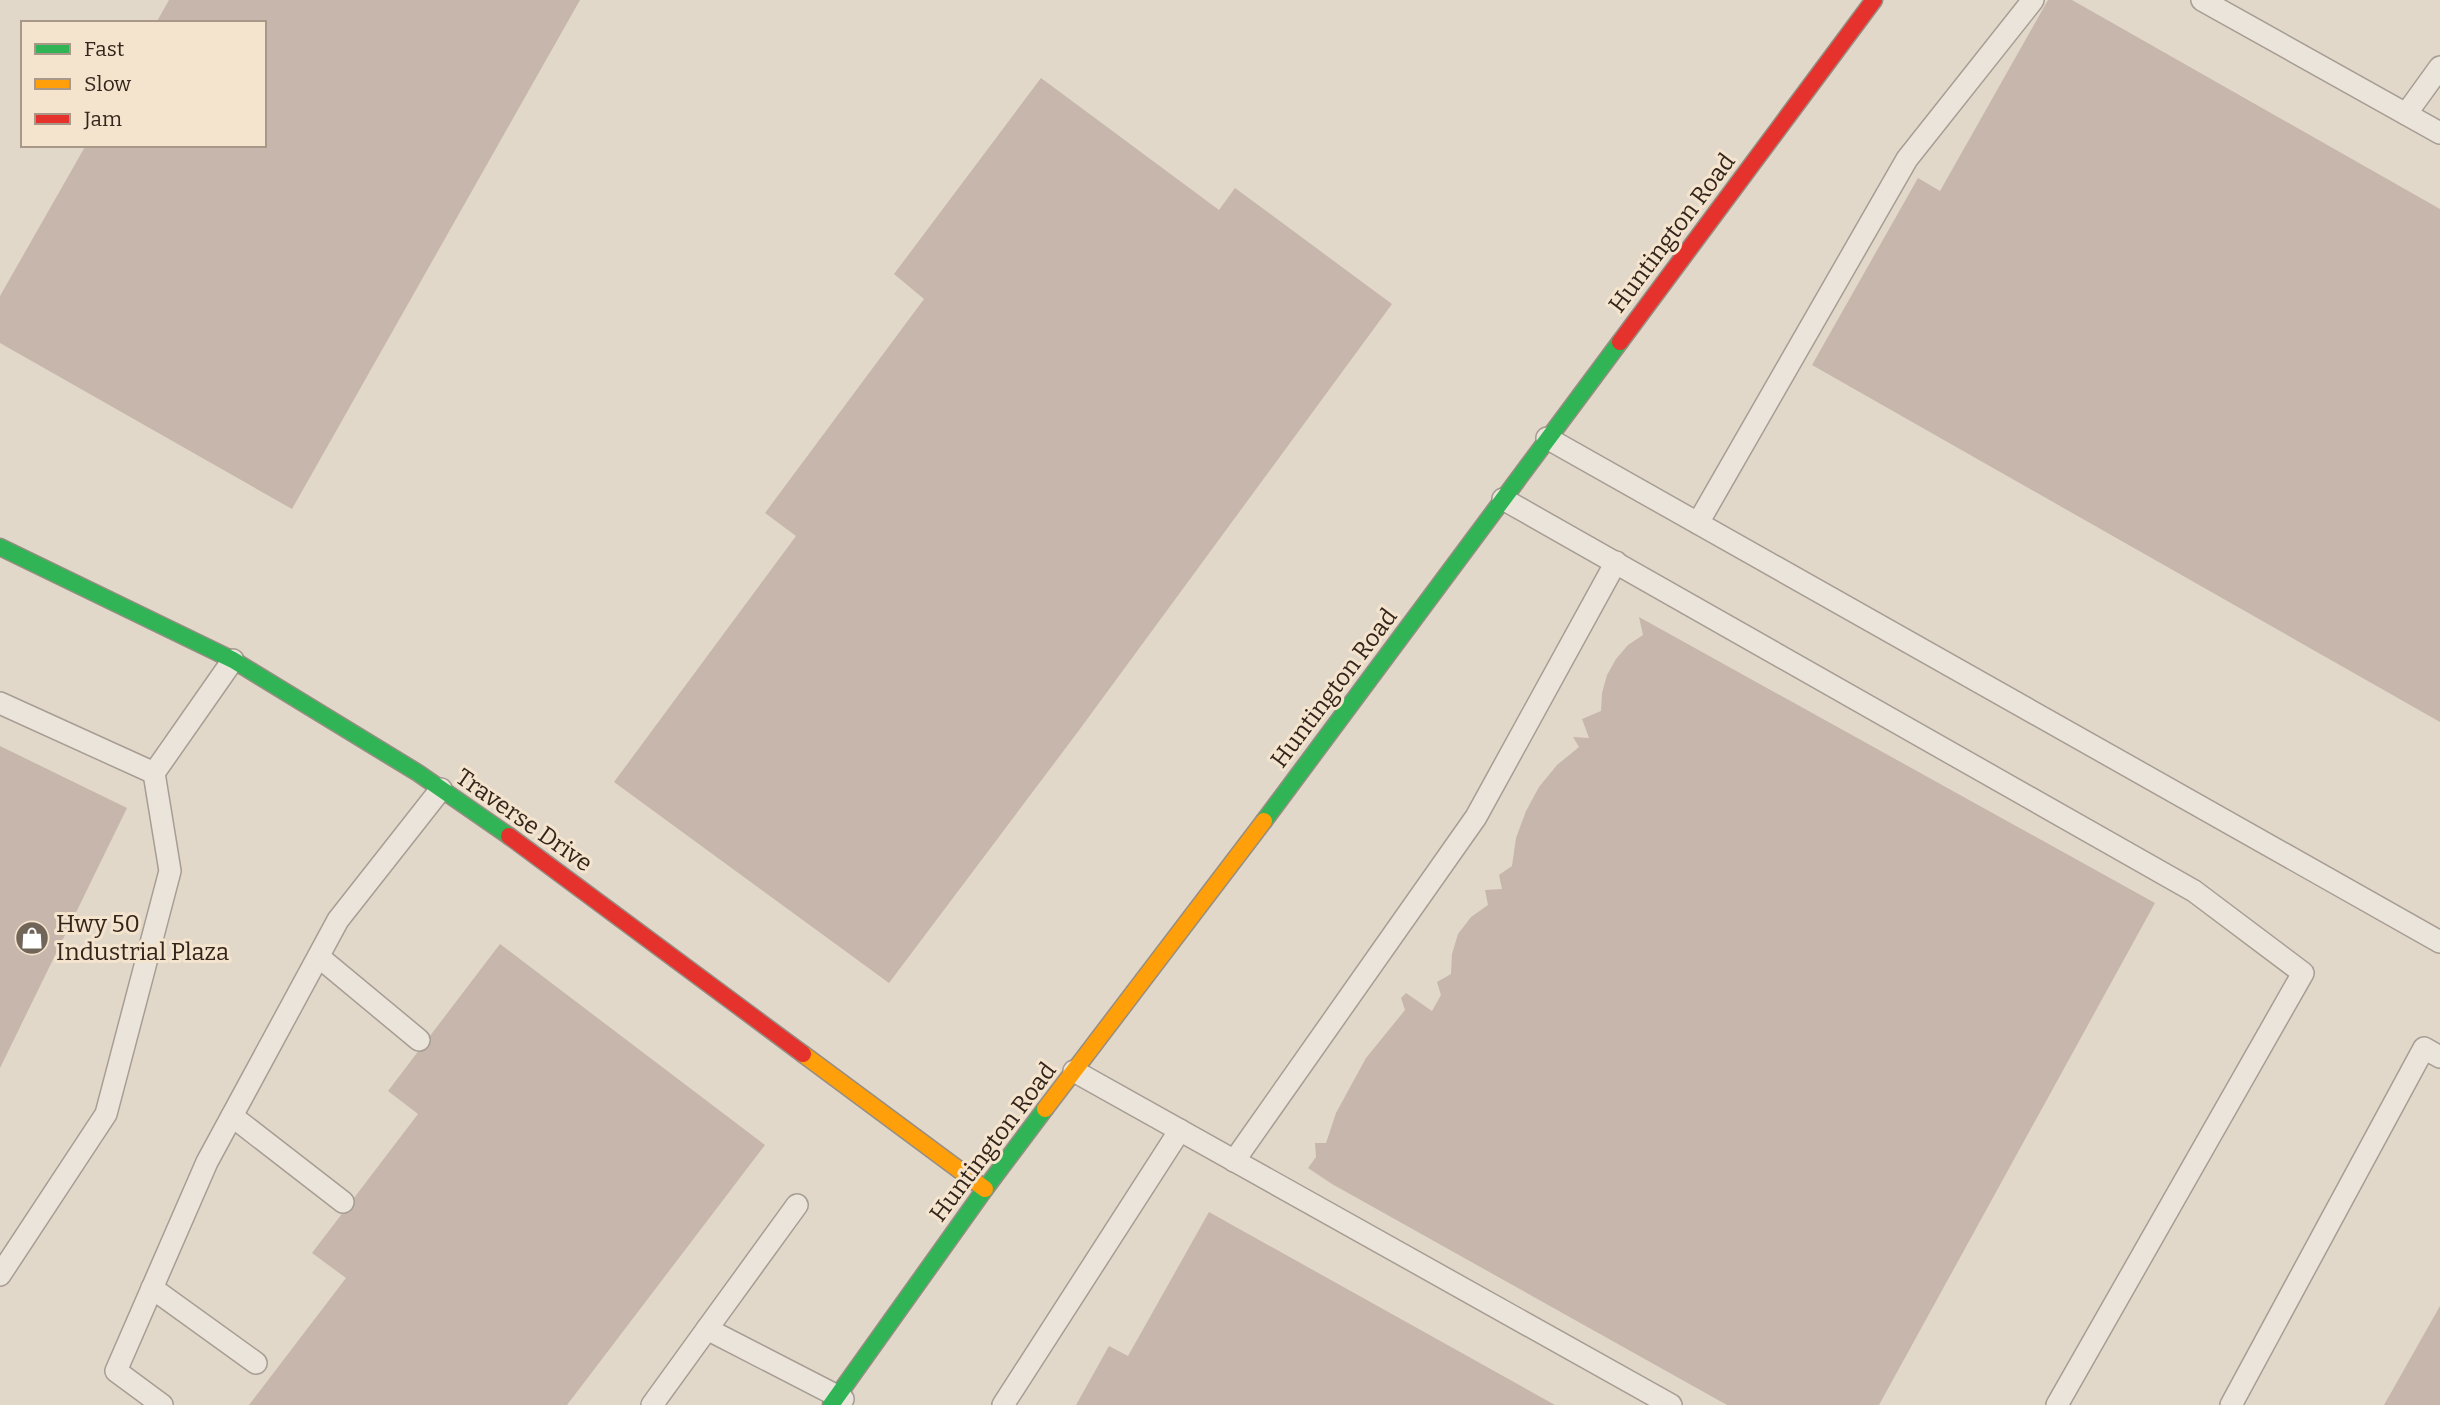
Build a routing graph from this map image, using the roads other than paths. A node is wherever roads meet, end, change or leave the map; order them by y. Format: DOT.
graph roads {
  1 [pos="1874,0"];
  2 [pos="2033,0"];
  3 [pos="2202,0"];
  4 [pos="2440,67"];
  5 [pos="2406,114"];
  6 [pos="2440,133"];
  7 [pos="1547,438"];
  8 [pos="1503,499"];
  9 [pos="1698,523"];
  10 [pos="0,547"];
  11 [pos="1616,562"];
  12 [pos="233,660"];
  13 [pos="0,703"];
  14 [pos="154,773"];
  15 [pos="440,789"];
  16 [pos="2440,942"];
  17 [pos="319,957"];
  18 [pos="419,1040"];
  19 [pos="2440,1057"];
  20 [pos="1074,1071"];
  21 [pos="232,1116"];
  22 [pos="1180,1130"];
  23 [pos="1234,1161"];
  24 [pos="985,1189"];
  25 [pos="343,1202"];
  26 [pos="797,1205"];
  27 [pos="0,1275"];
  28 [pos="152,1288"];
  29 [pos="707,1329"];
  30 [pos="256,1363"];
  31 [pos="841,1402"];
  32 [pos="162,1405"];
  33 [pos="652,1405"];
  34 [pos="1003,1405"];
  35 [pos="1671,1405"];
  36 [pos="2057,1405"];
  37 [pos="2231,1405"];
  1 -- 7 [label="street, Huntington Road"];
  2 -- 9 [label="lane"];
  3 -- 5 [label="lane"];
  4 -- 5 [label="lane"];
  5 -- 6 [label="lane"];
  7 -- 8 [label="street, Huntington Road"];
  7 -- 9 [label="lane"];
  8 -- 11 [label="lane"];
  8 -- 20 [label="street, Huntington Road"];
  9 -- 16 [label="lane"];
  10 -- 12 [label="street, Traverse Drive"];
  11 -- 23 [label="lane"];
  11 -- 36 [label="lane"];
  12 -- 14 [label="lane"];
  12 -- 15 [label="street, Traverse Drive"];
  13 -- 14 [label="lane"];
  14 -- 27 [label="lane"];
  15 -- 17 [label="lane"];
  15 -- 24 [label="street, Traverse Drive"];
  17 -- 18 [label="lane"];
  17 -- 21 [label="lane"];
  19 -- 37 [label="lane"];
  20 -- 22 [label="lane"];
  20 -- 24 [label="street, Huntington Road"];
  21 -- 25 [label="lane"];
  21 -- 28 [label="lane"];
  22 -- 23 [label="lane"];
  22 -- 34 [label="lane"];
  23 -- 35 [label="lane"];
  24 -- 31 [label="street, Huntington Road"];
  26 -- 29 [label="lane"];
  28 -- 30 [label="lane"];
  28 -- 32 [label="lane"];
  29 -- 31 [label="lane"];
  29 -- 33 [label="lane"];
}
